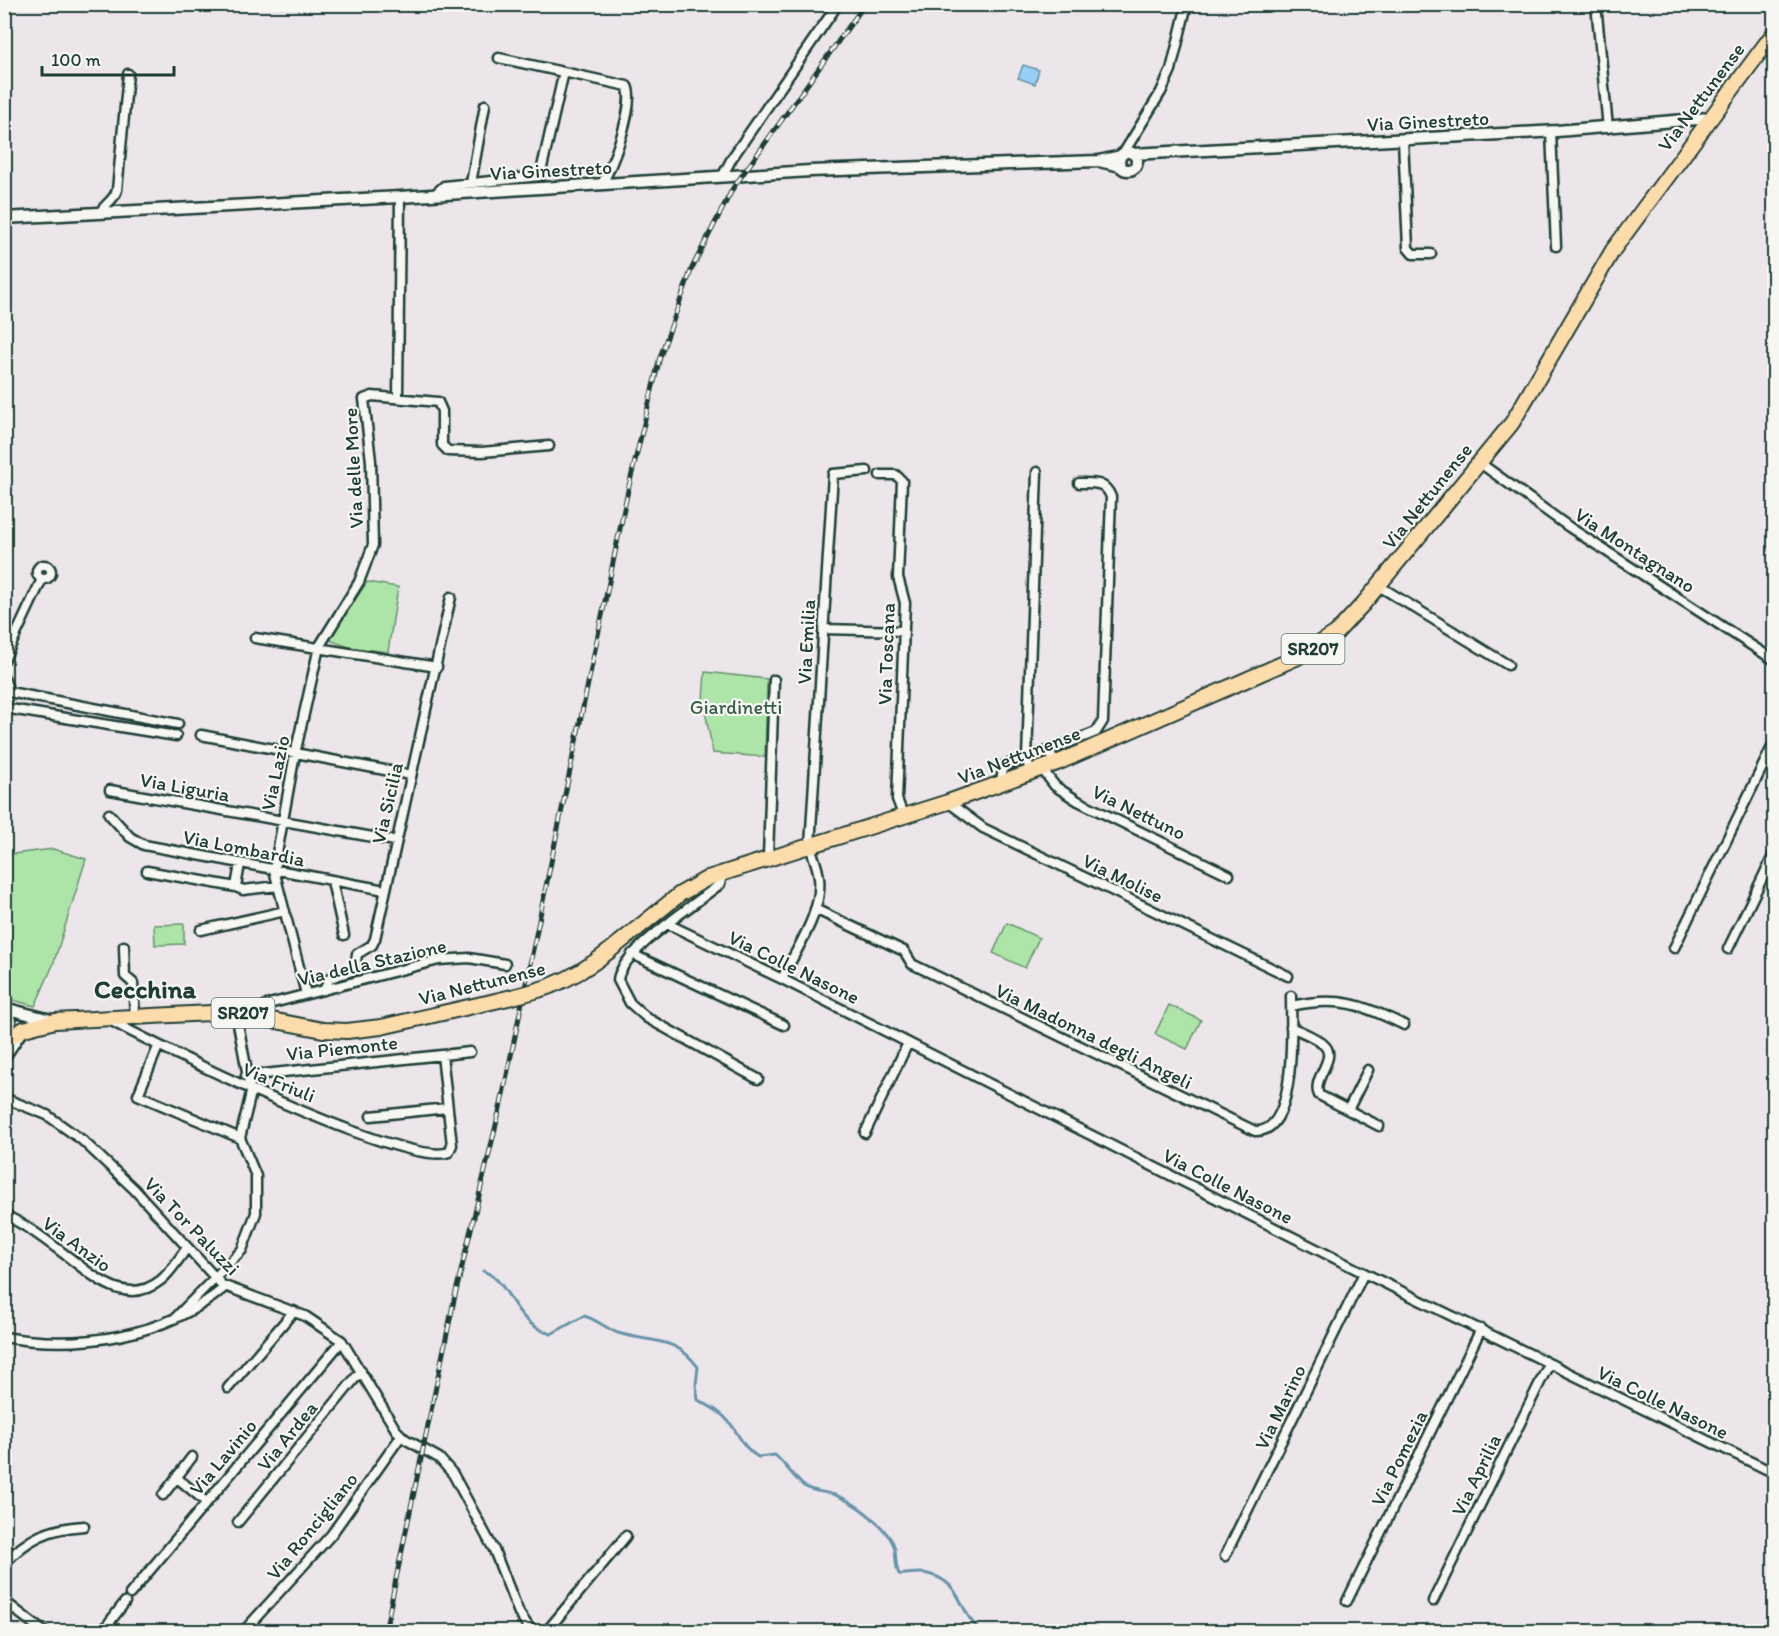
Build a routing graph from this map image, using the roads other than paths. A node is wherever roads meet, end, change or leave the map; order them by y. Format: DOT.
graph roads {
  1 [pos="838,4"];
  2 [pos="1187,4"];
  3 [pos="1596,4"];
  4 [pos="1774,34"];
  5 [pos="499,58"];
  6 [pos="128,74"];
  7 [pos="563,76"];
  8 [pos="485,105"];
  9 [pos="1709,118"];
  10 [pos="1608,128"];
  11 [pos="1551,132"];
  12 [pos="1403,140"];
  13 [pos="1127,159"];
  14 [pos="722,177"];
  15 [pos="471,183"];
  16 [pos="601,185"];
  17 [pos="434,195"];
  18 [pos="400,197"];
  19 [pos="100,213"];
  20 [pos="4,218"];
  21 [pos="1556,246"];
  22 [pos="1431,254"];
  23 [pos="398,397"];
  24 [pos="549,446"];
  25 [pos="1480,463"];
  26 [pos="867,471"];
  27 [pos="1037,472"];
  28 [pos="880,475"];
  29 [pos="1079,483"];
  30 [pos="366,568"];
  31 [pos="42,579"];
  32 [pos="1378,586"];
  33 [pos="451,597"];
  34 [pos="823,629"];
  35 [pos="904,631"];
  36 [pos="255,638"];
  37 [pos="319,647"];
  38 [pos="4,660"];
  39 [pos="1774,660"];
  40 [pos="1508,665"];
  41 [pos="437,666"];
  42 [pos="4,678"];
  43 [pos="774,680"];
  44 [pos="7,692"];
  45 [pos="4,708"];
  46 [pos="178,724"];
  47 [pos="201,735"];
  48 [pos="176,736"];
  49 [pos="1774,743"];
  50 [pos="1048,751"];
  51 [pos="295,754"];
  52 [pos="1027,758"];
  53 [pos="1057,763"];
  54 [pos="1036,772"];
  55 [pos="411,775"];
  56 [pos="1001,784"];
  57 [pos="110,790"];
  58 [pos="948,802"];
  59 [pos="109,814"];
  60 [pos="903,815"];
  61 [pos="282,820"];
  62 [pos="395,841"];
  63 [pos="810,846"];
  64 [pos="1774,854"];
  65 [pos="768,858"];
  66 [pos="240,864"];
  67 [pos="274,870"];
  68 [pos="147,871"];
  69 [pos="723,872"];
  70 [pos="1228,875"];
  71 [pos="332,880"];
  72 [pos="279,886"];
  73 [pos="236,887"];
  74 [pos="385,890"];
  75 [pos="815,909"];
  76 [pos="285,911"];
  77 [pos="668,924"];
  78 [pos="201,930"];
  79 [pos="344,935"];
  80 [pos="124,946"];
  81 [pos="1674,948"];
  82 [pos="1728,949"];
  83 [pos="632,954"];
  84 [pos="505,964"];
  85 [pos="1288,976"];
  86 [pos="782,979"];
  87 [pos="324,990"];
  88 [pos="306,994"];
  89 [pos="6,1008"];
  90 [pos="243,1013"];
  91 [pos="135,1016"];
  92 [pos="105,1018"];
  93 [pos="55,1021"];
  94 [pos="784,1025"];
  95 [pos="1404,1026"];
  96 [pos="1291,1027"];
  97 [pos="24,1029"];
  98 [pos="6,1040"];
  99 [pos="908,1043"];
  100 [pos="158,1047"];
  101 [pos="470,1052"];
  102 [pos="442,1055"];
  103 [pos="4,1059"];
  104 [pos="1368,1070"];
  105 [pos="261,1073"];
  106 [pos="246,1076"];
  107 [pos="758,1079"];
  108 [pos="250,1088"];
  109 [pos="262,1092"];
  110 [pos="4,1098"];
  111 [pos="447,1108"];
  112 [pos="1348,1110"];
  113 [pos="370,1116"];
  114 [pos="1379,1126"];
  115 [pos="865,1133"];
  116 [pos="240,1138"];
  117 [pos="4,1215"];
  118 [pos="187,1248"];
  119 [pos="1364,1273"];
  120 [pos="215,1279"];
  121 [pos="225,1287"];
  122 [pos="294,1311"];
  123 [pos="178,1315"];
  124 [pos="1480,1329"];
  125 [pos="4,1337"];
  126 [pos="342,1341"];
  127 [pos="1549,1364"];
  128 [pos="361,1371"];
  129 [pos="228,1388"];
  130 [pos="401,1436"];
  131 [pos="192,1457"];
  132 [pos="1774,1473"];
  133 [pos="176,1477"];
  134 [pos="163,1495"];
  135 [pos="206,1503"];
  136 [pos="238,1522"];
  137 [pos="84,1526"];
  138 [pos="626,1536"];
  139 [pos="1225,1556"];
  140 [pos="4,1564"];
  141 [pos="130,1594"];
  142 [pos="4,1601"];
  143 [pos="1347,1601"];
  144 [pos="1433,1601"];
  145 [pos="124,1602"];
  146 [pos="44,1632"];
  147 [pos="102,1632"];
  148 [pos="243,1632"];
  149 [pos="532,1632"];
  150 [pos="546,1632"];
  1 -- 14 [label="street"];
  2 -- 13 [label="street"];
  3 -- 10 [label="street"];
  4 -- 9 [label="main road, Via Nettunense / SR207"];
  5 -- 16 [label="street"];
  6 -- 19 [label="street"];
  7 -- 15 [label="street"];
  8 -- 15 [label="street"];
  9 -- 10 [label="street, Via Ginestreto"];
  9 -- 25 [label="main road, Via Nettunense / SR207"];
  10 -- 11 [label="street, Via Ginestreto"];
  11 -- 12 [label="street, Via Ginestreto"];
  11 -- 21 [label="street"];
  12 -- 13 [label="street, Via Ginestreto"];
  12 -- 22 [label="street"];
  13 -- 14 [label="street, Via Ginestreto"];
  14 -- 16 [label="street, Via Ginestreto"];
  15 -- 17 [label="street"];
  16 -- 17 [label="street, Via Ginestreto"];
  17 -- 18 [label="street, Via Ginestreto"];
  18 -- 19 [label="street, Via Ginestreto"];
  18 -- 23 [label="street"];
  19 -- 20 [label="street, Via Ginestreto"];
  23 -- 24 [label="street, Via delle More"];
  23 -- 30 [label="street, Via delle More"];
  25 -- 32 [label="main road, Via Nettunense / SR207"];
  25 -- 39 [label="street, Via Montagnano"];
  26 -- 34 [label="street, Via Emilia"];
  27 -- 52 [label="street"];
  28 -- 35 [label="street, Via Toscana"];
  29 -- 50 [label="street"];
  30 -- 37 [label="street, Via Lazio"];
  31 -- 38 [label="street"];
  32 -- 40 [label="street"];
  32 -- 53 [label="main road, Via Nettunense / SR207"];
  33 -- 41 [label="street, Via Sicilia"];
  34 -- 35 [label="street"];
  34 -- 63 [label="street, Via Emilia"];
  35 -- 60 [label="street, Via Toscana"];
  36 -- 37 [label="street"];
  37 -- 41 [label="street"];
  37 -- 51 [label="street, Via Lazio"];
  41 -- 55 [label="street, Via Sicilia"];
  42 -- 44 [label="street"];
  43 -- 65 [label="street"];
  44 -- 46 [label="street"];
  45 -- 48 [label="street"];
  47 -- 51 [label="street"];
  49 -- 81 [label="street"];
  50 -- 52 [label="street"];
  50 -- 53 [label="street"];
  51 -- 55 [label="street"];
  51 -- 61 [label="street, Via Lazio"];
  52 -- 54 [label="street"];
  52 -- 56 [label="street"];
  53 -- 54 [label="main road, Via Nettunense / SR207"];
  54 -- 56 [label="main road, Via Nettunense / SR207"];
  54 -- 70 [label="street, Via Nettuno"];
  55 -- 62 [label="street, Via Sicilia"];
  56 -- 58 [label="main road, Via Nettunense / SR207"];
  57 -- 61 [label="street, Via Liguria"];
  58 -- 60 [label="main road, Via Nettunense / SR207"];
  58 -- 85 [label="street, Via Molise"];
  59 -- 66 [label="street, Via Lombardia"];
  60 -- 63 [label="main road, Via Nettunense / SR207"];
  61 -- 62 [label="street, Via Liguria"];
  61 -- 67 [label="street, Via Lazio"];
  62 -- 74 [label="street, Via Sicilia"];
  63 -- 65 [label="main road, Via Nettunense / SR207"];
  63 -- 75 [label="street"];
  64 -- 82 [label="street"];
  65 -- 69 [label="main road, Via Nettunense / SR207"];
  66 -- 67 [label="street, Via Lombardia"];
  66 -- 73 [label="street"];
  67 -- 71 [label="street, Via Lombardia"];
  67 -- 72 [label="street, Via Lazio"];
  68 -- 73 [label="street"];
  69 -- 77 [label="street"];
  69 -- 90 [label="main road, Via Nettunense / SR207, bridge"];
  71 -- 74 [label="street, Via Lombardia"];
  71 -- 79 [label="street"];
  72 -- 73 [label="street"];
  72 -- 76 [label="street, Via Lazio"];
  74 -- 87 [label="street, Via Sicilia"];
  75 -- 86 [label="street"];
  75 -- 96 [label="street, Via Madonna degli Angeli"];
  76 -- 78 [label="street"];
  76 -- 88 [label="street, Via Lazio"];
  77 -- 83 [label="street"];
  77 -- 86 [label="street, Via Colle Nasone"];
  80 -- 91 [label="street"];
  83 -- 94 [label="street"];
  83 -- 107 [label="street"];
  84 -- 87 [label="street, Via della Stazione"];
  86 -- 99 [label="street, Via Colle Nasone"];
  87 -- 88 [label="street, Via della Stazione"];
  88 -- 90 [label="street, Via della Stazione"];
  89 -- 93 [label="street"];
  89 -- 98 [label="street"];
  90 -- 91 [label="main road, Via Nettunense / SR207"];
  90 -- 106 [label="street"];
  91 -- 92 [label="main road, Via Nettunense / SR207"];
  92 -- 93 [label="main road, Via Nettunense / SR207"];
  92 -- 100 [label="street, Via Friuli"];
  93 -- 97 [label="main road, Via Nettunense / SR207"];
  95 -- 96 [label="street, Via Madonna degli Angeli"];
  96 -- 112 [label="street"];
  97 -- 98 [label="main road, Via Nettunense / SR207"];
  97 -- 103 [label="street"];
  99 -- 115 [label="street"];
  99 -- 119 [label="street, Via Colle Nasone"];
  100 -- 108 [label="street, Via Friuli"];
  100 -- 116 [label="street"];
  101 -- 102 [label="street, Via Piemonte"];
  102 -- 105 [label="street, Via Piemonte"];
  102 -- 111 [label="street"];
  104 -- 112 [label="street"];
  105 -- 106 [label="street, Via Piemonte"];
  105 -- 109 [label="street"];
  106 -- 108 [label="street"];
  108 -- 109 [label="street, Via Friuli"];
  108 -- 116 [label="street"];
  109 -- 111 [label="street, Via Friuli"];
  110 -- 118 [label="street, Via Tor Paluzzi"];
  111 -- 113 [label="street"];
  112 -- 114 [label="street"];
  116 -- 120 [label="street"];
  117 -- 118 [label="street, Via Anzio"];
  118 -- 120 [label="street, Via Tor Paluzzi"];
  119 -- 124 [label="street, Via Colle Nasone"];
  119 -- 139 [label="street, Via Marino"];
  120 -- 121 [label="street, Via Tor Paluzzi"];
  120 -- 123 [label="street"];
  121 -- 122 [label="street, Via Tor Paluzzi"];
  121 -- 123 [label="street"];
  122 -- 126 [label="street, Via Tor Paluzzi"];
  122 -- 129 [label="street"];
  123 -- 125 [label="street"];
  124 -- 127 [label="street, Via Colle Nasone"];
  124 -- 143 [label="street, Via Pomezia"];
  126 -- 128 [label="street, Via Tor Paluzzi"];
  126 -- 135 [label="street, Via Lavinio"];
  127 -- 132 [label="street, Via Colle Nasone"];
  127 -- 144 [label="street, Via Aprilia"];
  128 -- 130 [label="street, Via Tor Paluzzi"];
  128 -- 136 [label="street, Via Ardea"];
  130 -- 148 [label="street, Via Roncigliano"];
  130 -- 149 [label="street, Via Tor Paluzzi"];
  131 -- 133 [label="street"];
  133 -- 134 [label="street"];
  133 -- 135 [label="street"];
  135 -- 141 [label="street, Via Lavinio"];
  137 -- 140 [label="street"];
  138 -- 150 [label="street"];
  142 -- 146 [label="street"];
  145 -- 147 [label="street"];
}
